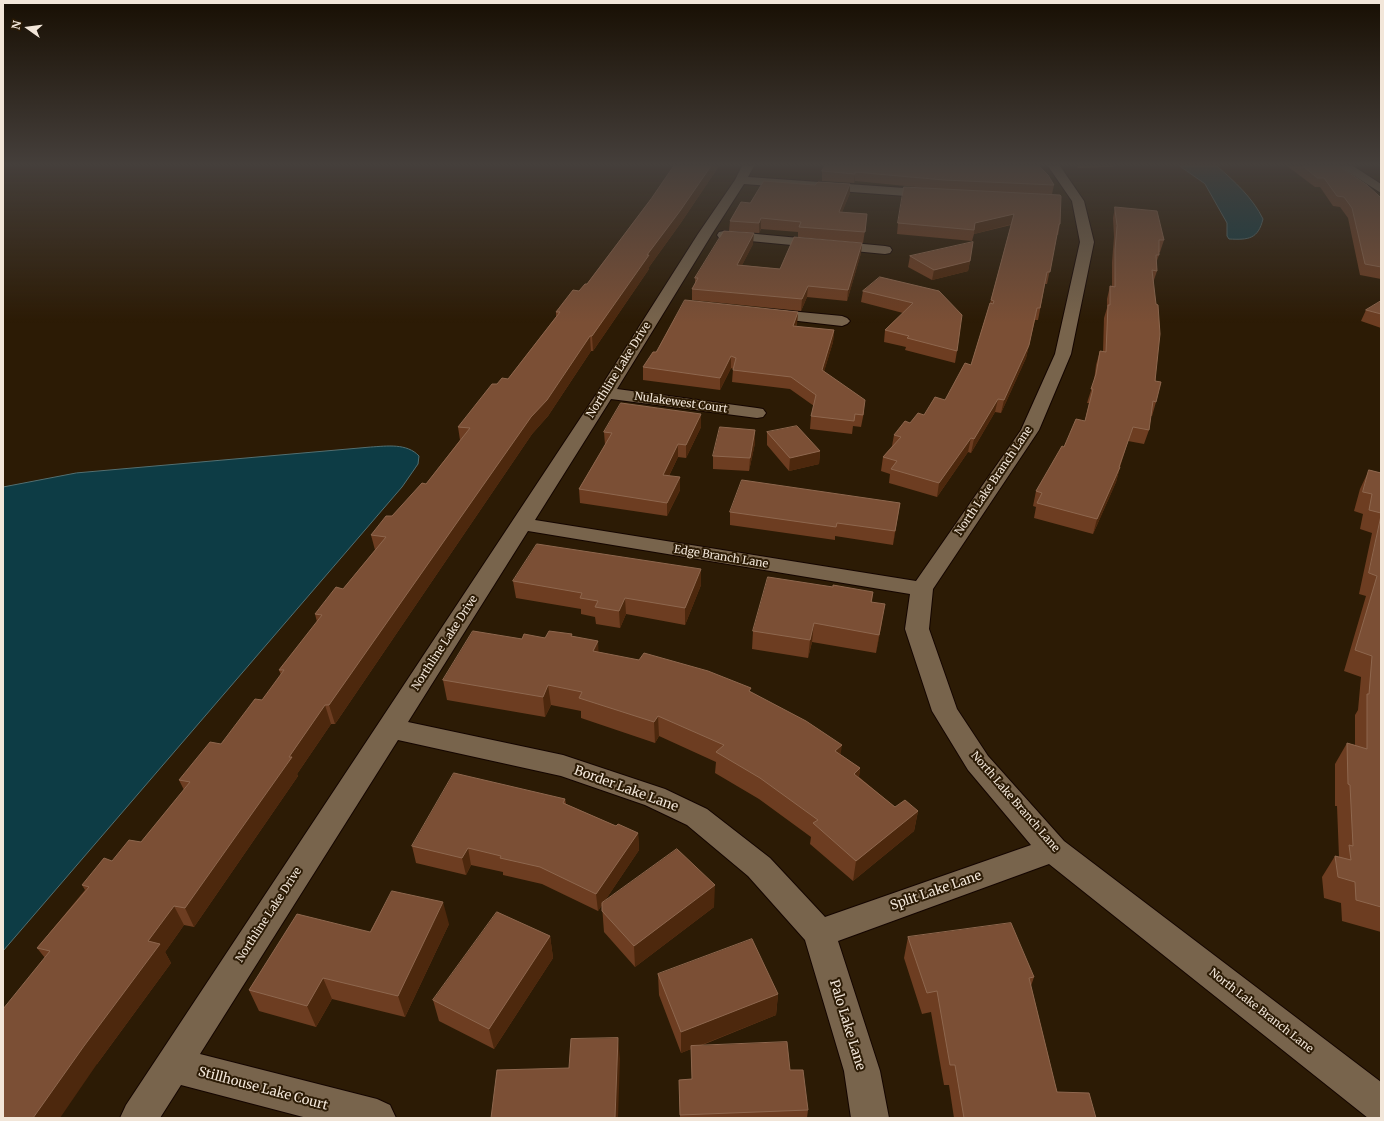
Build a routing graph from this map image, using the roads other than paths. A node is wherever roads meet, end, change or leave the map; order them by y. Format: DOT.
graph roads {
  1 [pos="715,218"];
  2 [pos="1077,218"];
  3 [pos="705,234"];
  4 [pos="885,250"];
  5 [pos="756,312"];
  6 [pos="842,322"];
  7 [pos="606,393"];
  8 [pos="757,413"];
  9 [pos="521,524"];
  10 [pos="922,589"];
  11 [pos="390,728"];
  12 [pos="1053,850"];
  13 [pos="819,933"];
  14 [pos="173,1065"];
  15 [pos="1381,1105"];
  16 [pos="139,1118"];
  17 [pos="377,1118"];
  18 [pos="870,1118"];
  1 -- 3 [label="street, Northline Lake Drive"];
  2 -- 10 [label="street, North Lake Branch Lane"];
  3 -- 4 [label="street"];
  3 -- 7 [label="street, Northline Lake Drive"];
  5 -- 6 [label="street"];
  7 -- 8 [label="street, Nulakewest Court"];
  7 -- 9 [label="street, Northline Lake Drive"];
  9 -- 10 [label="street, Edge Branch Lane"];
  9 -- 11 [label="street, Northline Lake Drive"];
  10 -- 12 [label="street, North Lake Branch Lane"];
  11 -- 13 [label="street, Border Lake Lane"];
  11 -- 14 [label="street, Northline Lake Drive"];
  12 -- 13 [label="street, Split Lake Lane"];
  12 -- 15 [label="street, North Lake Branch Lane"];
  13 -- 18 [label="street, Palo Lake Lane"];
  14 -- 16 [label="street, Northline Lake Drive"];
  14 -- 17 [label="street, Stillhouse Lake Court"];
}
